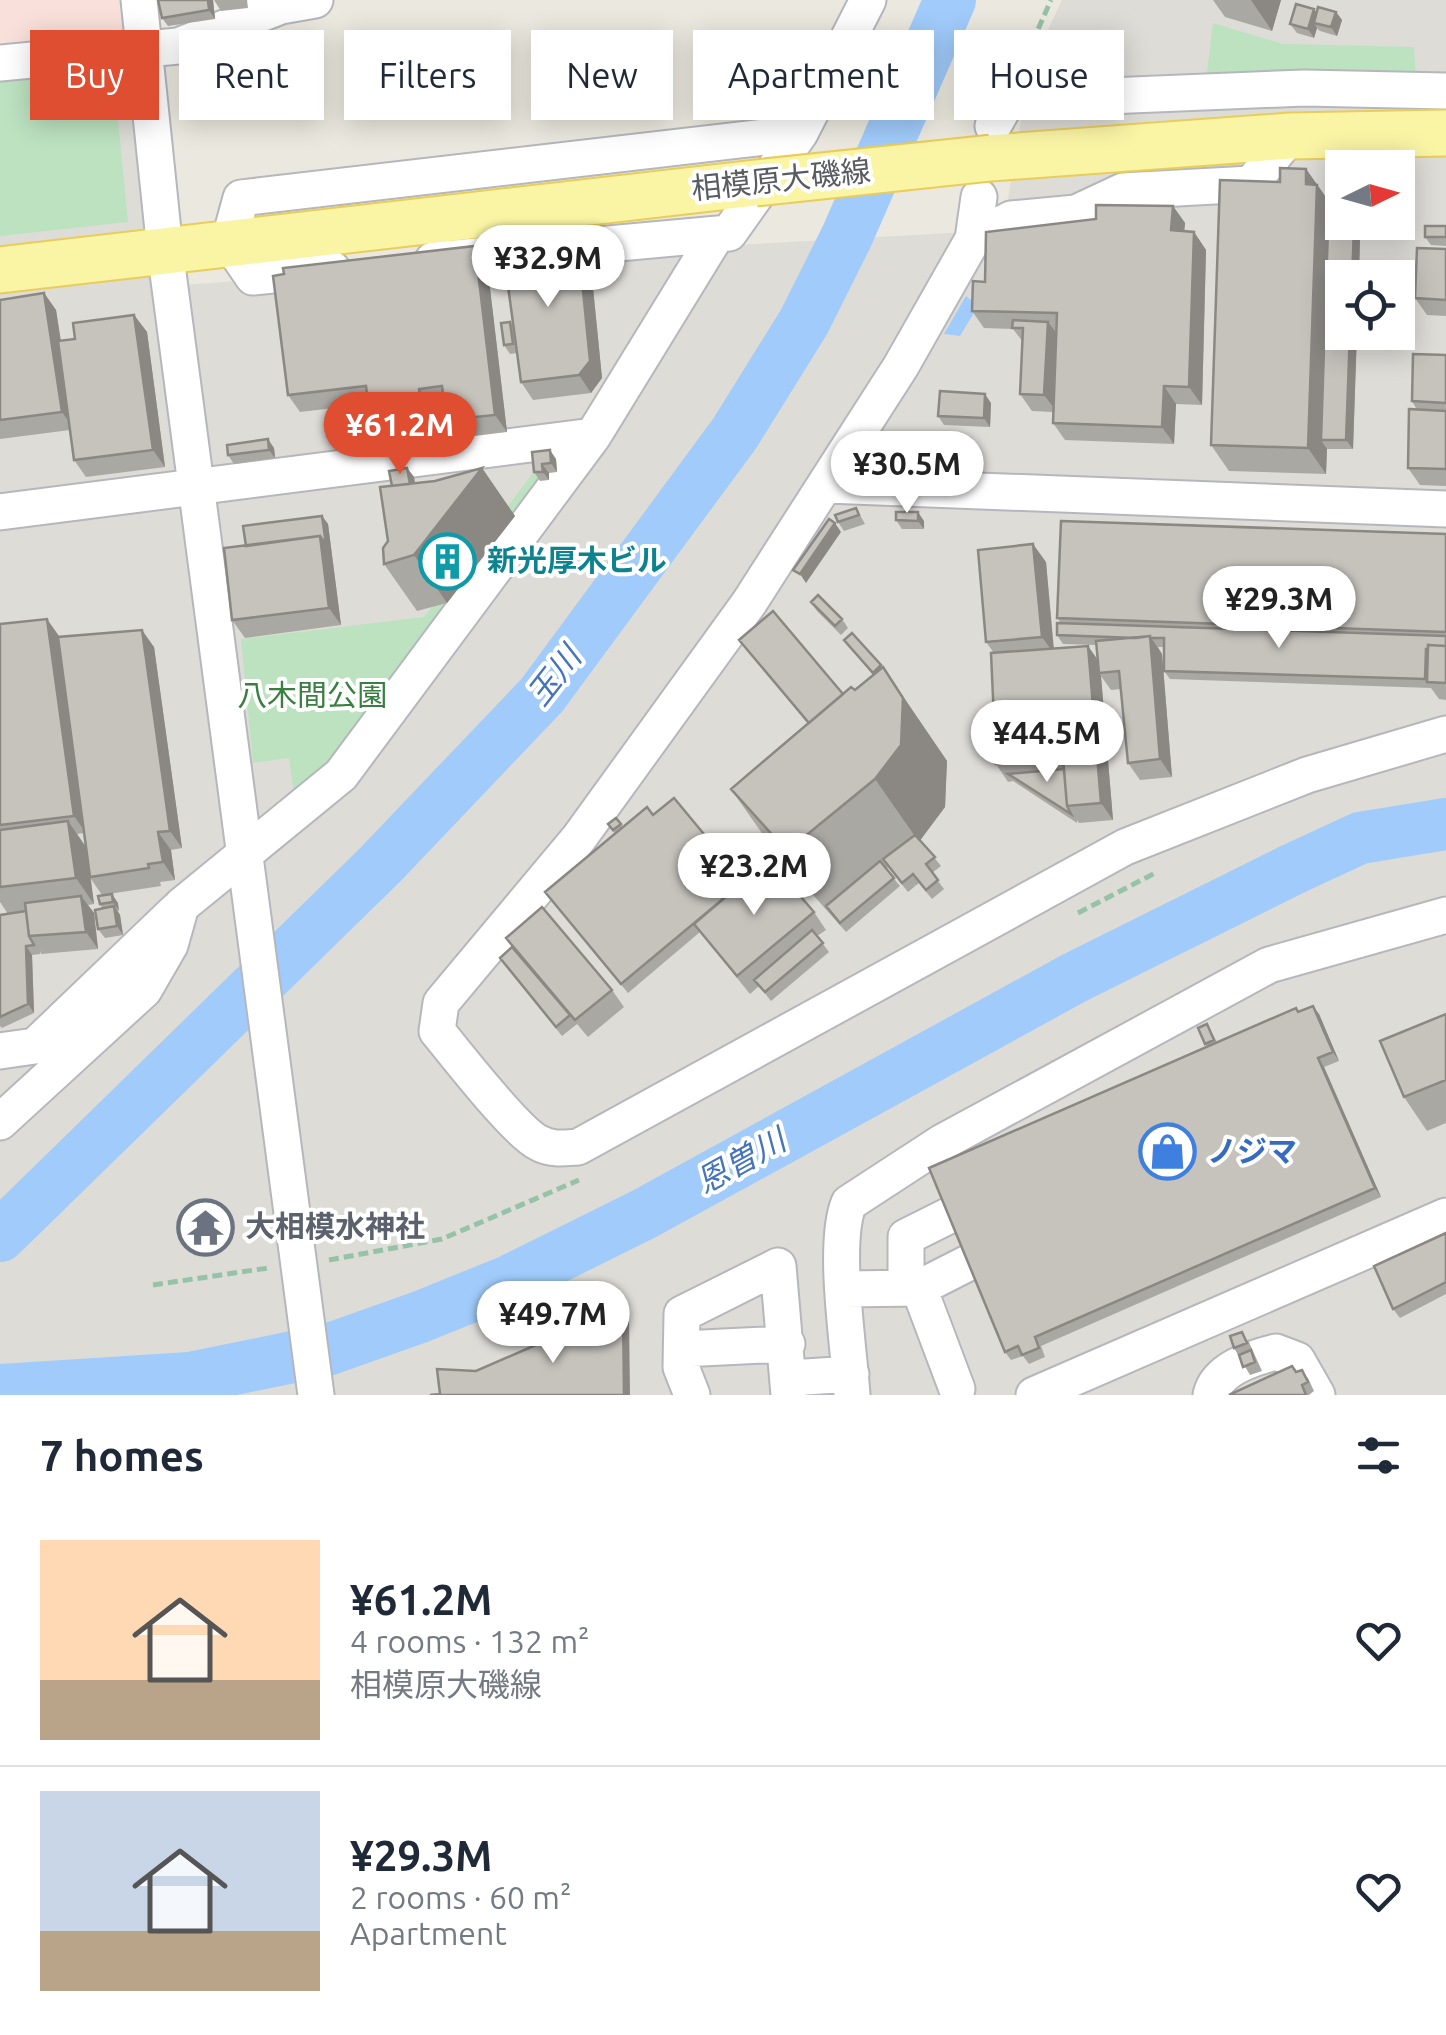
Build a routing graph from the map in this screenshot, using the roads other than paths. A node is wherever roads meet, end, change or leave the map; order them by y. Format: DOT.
graph roads {
  1 [pos="139,0"];
  2 [pos="316,0"];
  3 [pos="868,0"];
  4 [pos="142,30"];
  5 [pos="159,48"];
  6 [pos="30,60"];
  7 [pos="0,63"];
  8 [pos="1446,91"];
  9 [pos="152,120"];
  10 [pos="800,133"];
  11 [pos="1446,133"];
  12 [pos="1290,136"];
  13 [pos="993,145"];
  14 [pos="717,234"];
  15 [pos="974,239"];
  16 [pos="229,242"];
  17 [pos="166,250"];
  18 [pos="408,262"];
  19 [pos="369,266"];
  20 [pos="0,270"];
  21 [pos="592,436"];
  22 [pos="196,486"];
  23 [pos="827,486"];
  24 [pos="1446,509"];
  25 [pos="0,512"];
  26 [pos="1446,734"];
  27 [pos="244,860"];
  28 [pos="182,906"];
  29 [pos="1446,914"];
  30 [pos="0,1050"];
  31 [pos="0,1122"];
  32 [pos="952,1214"];
  33 [pos="1446,1216"];
  34 [pos="972,1262"];
  35 [pos="912,1288"];
  36 [pos="845,1289"];
  37 [pos="682,1349"];
  38 [pos="789,1372"];
  39 [pos="852,1384"];
  40 [pos="957,1388"];
  41 [pos="315,1391"];
  42 [pos="1050,1392"];
  43 [pos="692,1395"];
  44 [pos="1210,1395"];
  45 [pos="1317,1395"];
  1 -- 4 [label="street"];
  2 -- 5 [label="street"];
  3 -- 10 [label="street"];
  6 -- 7 [label="street"];
  8 -- 13 [label="street"];
  9 -- 17 [label="street"];
  10 -- 14 [label="street"];
  10 -- 16 [label="street"];
  11 -- 12 [label="main road, 相模原大磯線"];
  12 -- 13 [label="main road, 相模原大磯線"];
  12 -- 15 [label="street"];
  13 -- 15 [label="street"];
  13 -- 16 [label="main road, 相模原大磯線, bridge"];
  14 -- 18 [label="street"];
  14 -- 21 [label="street"];
  15 -- 23 [label="street"];
  16 -- 17 [label="main road, 相模原大磯線"];
  16 -- 19 [label="street"];
  17 -- 20 [label="main road, 相模原大磯線"];
  17 -- 22 [label="street"];
  21 -- 22 [label="street"];
  21 -- 27 [label="street"];
  22 -- 25 [label="street"];
  22 -- 27 [label="street"];
  23 -- 24 [label="street"];
  23 -- 26 [label="street"];
  27 -- 28 [label="street"];
  27 -- 41 [label="street"];
  28 -- 30 [label="street"];
  28 -- 31 [label="street"];
  29 -- 36 [label="street"];
  32 -- 35 [label="street"];
  33 -- 42 [label="street"];
  34 -- 35 [label="street"];
  35 -- 36 [label="street"];
  35 -- 40 [label="street"];
  36 -- 39 [label="street"];
  37 -- 38 [label="street"];
  37 -- 38 [label="street"];
  37 -- 43 [label="street"];
  38 -- 39 [label="street"];
  44 -- 45 [label="street"];
}
